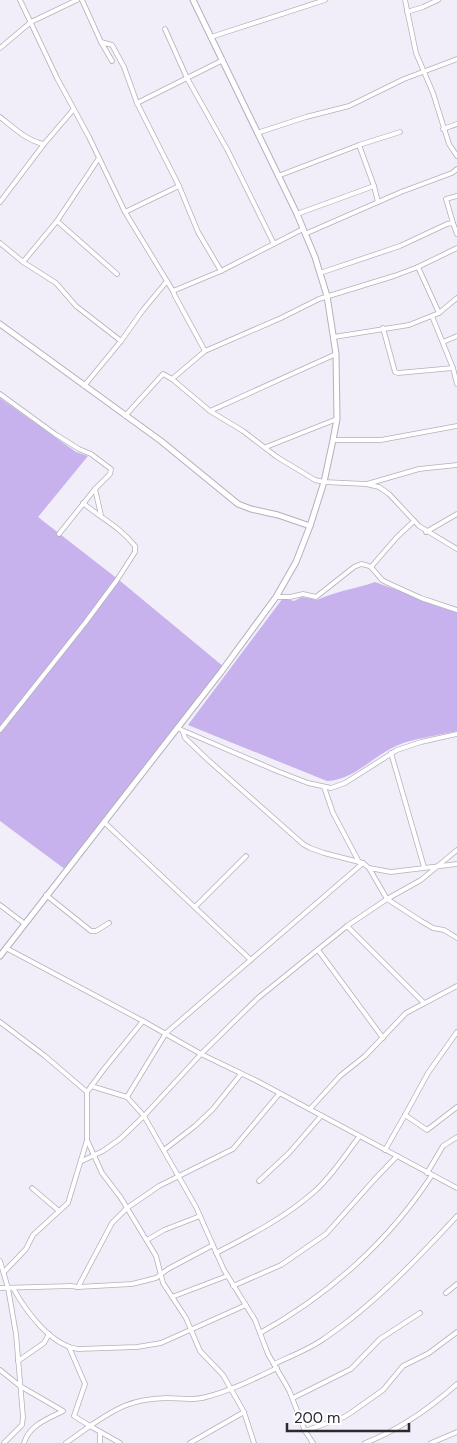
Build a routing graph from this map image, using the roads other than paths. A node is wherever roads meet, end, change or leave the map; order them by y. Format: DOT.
graph roads {
  1 [pos="20,0"];
  2 [pos="77,0"];
  3 [pos="82,0"];
  4 [pos="193,0"];
  5 [pos="325,0"];
  6 [pos="405,0"];
  7 [pos="438,0"];
  8 [pos="407,12"];
  9 [pos="31,22"];
  10 [pos="165,29"];
  11 [pos="211,37"];
  12 [pos="101,42"];
  13 [pos="0,48"];
  14 [pos="457,59"];
  15 [pos="223,60"];
  16 [pos="112,61"];
  17 [pos="423,72"];
  18 [pos="187,78"];
  19 [pos="137,103"];
  20 [pos="73,110"];
  21 [pos="0,116"];
  22 [pos="457,124"];
  23 [pos="443,129"];
  24 [pos="400,132"];
  25 [pos="258,133"];
  26 [pos="44,144"];
  27 [pos="359,145"];
  28 [pos="457,156"];
  29 [pos="99,158"];
  30 [pos="457,169"];
  31 [pos="278,176"];
  32 [pos="179,186"];
  33 [pos="374,186"];
  34 [pos="457,196"];
  35 [pos="0,202"];
  36 [pos="378,202"];
  37 [pos="126,212"];
  38 [pos="296,214"];
  39 [pos="57,221"];
  40 [pos="454,223"];
  41 [pos="304,231"];
  42 [pos="457,234"];
  43 [pos="0,243"];
  44 [pos="274,244"];
  45 [pos="457,248"];
  46 [pos="23,262"];
  47 [pos="418,267"];
  48 [pos="221,270"];
  49 [pos="320,273"];
  50 [pos="117,274"];
  51 [pos="166,281"];
  52 [pos="173,291"];
  53 [pos="327,296"];
  54 [pos="457,298"];
  55 [pos="439,313"];
  56 [pos="432,316"];
  57 [pos="0,324"];
  58 [pos="383,328"];
  59 [pos="457,336"];
  60 [pos="334,337"];
  61 [pos="121,341"];
  62 [pos="443,342"];
  63 [pos="205,351"];
  64 [pos="336,354"];
  65 [pos="453,368"];
  66 [pos="172,379"];
  67 [pos="457,384"];
  68 [pos="84,386"];
  69 [pos="0,394"];
  70 [pos="210,412"];
  71 [pos="125,416"];
  72 [pos="338,420"];
  73 [pos="457,426"];
  74 [pos="333,440"];
  75 [pos="266,447"];
  76 [pos="457,465"];
  77 [pos="324,482"];
  78 [pos="366,484"];
  79 [pos="95,489"];
  80 [pos="83,503"];
  81 [pos="457,514"];
  82 [pos="101,515"];
  83 [pos="414,521"];
  84 [pos="310,526"];
  85 [pos="426,532"];
  86 [pos="59,534"];
  87 [pos="457,549"];
  88 [pos="371,567"];
  89 [pos="276,597"];
  90 [pos="457,610"];
  91 [pos="177,728"];
  92 [pos="0,730"];
  93 [pos="183,732"];
  94 [pos="457,734"];
  95 [pos="391,753"];
  96 [pos="324,787"];
  97 [pos="104,822"];
  98 [pos="457,850"];
  99 [pos="246,856"];
  100 [pos="361,862"];
  101 [pos="457,864"];
  102 [pos="436,866"];
  103 [pos="424,867"];
  104 [pos="369,868"];
  105 [pos="46,895"];
  106 [pos="387,900"];
  107 [pos="0,905"];
  108 [pos="195,906"];
  109 [pos="110,923"];
  110 [pos="24,924"];
  111 [pos="347,926"];
  112 [pos="457,938"];
  113 [pos="6,948"];
  114 [pos="318,950"];
  115 [pos="0,956"];
  116 [pos="251,960"];
  117 [pos="457,986"];
  118 [pos="424,1003"];
  119 [pos="144,1021"];
  120 [pos="0,1022"];
  121 [pos="166,1033"];
  122 [pos="456,1034"];
  123 [pos="383,1038"];
  124 [pos="201,1054"];
  125 [pos="241,1074"];
  126 [pos="91,1086"];
  127 [pos="87,1092"];
  128 [pos="279,1094"];
  129 [pos="127,1097"];
  130 [pos="457,1107"];
  131 [pos="310,1109"];
  132 [pos="405,1115"];
  133 [pos="144,1116"];
  134 [pos="321,1116"];
  135 [pos="360,1137"];
  136 [pos="457,1137"];
  137 [pos="88,1140"];
  138 [pos="164,1150"];
  139 [pos="386,1150"];
  140 [pos="94,1155"];
  141 [pos="397,1156"];
  142 [pos="82,1160"];
  143 [pos="430,1174"];
  144 [pos="178,1175"];
  145 [pos="259,1181"];
  146 [pos="32,1188"];
  147 [pos="457,1188"];
  148 [pos="127,1208"];
  149 [pos="59,1211"];
  150 [pos="200,1216"];
  151 [pos="457,1216"];
  152 [pos="147,1240"];
  153 [pos="213,1246"];
  154 [pos="216,1253"];
  155 [pos="0,1261"];
  156 [pos="4,1272"];
  157 [pos="160,1275"];
  158 [pos="227,1276"];
  159 [pos="457,1284"];
  160 [pos="233,1286"];
  161 [pos="78,1287"];
  162 [pos="0,1288"];
  163 [pos="10,1288"];
  164 [pos="446,1293"];
  165 [pos="172,1297"];
  166 [pos="246,1305"];
  167 [pos="420,1313"];
  168 [pos="191,1329"];
  169 [pos="457,1332"];
  170 [pos="260,1333"];
  171 [pos="49,1334"];
  172 [pos="70,1348"];
  173 [pos="18,1360"];
  174 [pos="275,1366"];
  175 [pos="0,1370"];
  176 [pos="457,1384"];
  177 [pos="20,1386"];
  178 [pos="230,1389"];
  179 [pos="293,1398"];
  180 [pos="63,1411"];
  181 [pos="244,1412"];
  182 [pos="74,1416"];
  183 [pos="22,1425"];
  184 [pos="90,1426"];
  185 [pos="305,1431"];
  186 [pos="457,1432"];
  187 [pos="27,1433"];
  188 [pos="100,1433"];
  189 [pos="4,1443"];
  190 [pos="24,1443"];
  191 [pos="66,1443"];
  192 [pos="100,1443"];
  193 [pos="120,1443"];
  194 [pos="190,1443"];
  195 [pos="254,1443"];
  196 [pos="313,1443"];
  197 [pos="365,1443"];
  198 [pos="431,1443"];
  1 -- 9 [label="street"];
  2 -- 9 [label="street"];
  3 -- 12 [label="street"];
  4 -- 11 [label="main road"];
  5 -- 11 [label="street"];
  6 -- 8 [label="street"];
  7 -- 8 [label="street"];
  8 -- 17 [label="street"];
  9 -- 13 [label="street"];
  9 -- 20 [label="street"];
  10 -- 18 [label="street"];
  11 -- 15 [label="main road"];
  12 -- 16 [label="street"];
  12 -- 19 [label="street"];
  14 -- 17 [label="street"];
  15 -- 18 [label="street"];
  15 -- 25 [label="main road"];
  17 -- 23 [label="street"];
  17 -- 25 [label="street"];
  18 -- 19 [label="street"];
  18 -- 44 [label="street"];
  19 -- 32 [label="street"];
  20 -- 26 [label="street"];
  20 -- 29 [label="street"];
  21 -- 26 [label="street"];
  22 -- 23 [label="street"];
  23 -- 28 [label="street"];
  24 -- 27 [label="street"];
  25 -- 31 [label="main road"];
  26 -- 35 [label="street"];
  27 -- 31 [label="street"];
  27 -- 33 [label="street"];
  29 -- 37 [label="street"];
  29 -- 39 [label="street"];
  30 -- 36 [label="street"];
  31 -- 38 [label="main road"];
  32 -- 37 [label="street"];
  32 -- 48 [label="street"];
  33 -- 36 [label="street"];
  33 -- 38 [label="street"];
  34 -- 40 [label="street"];
  36 -- 41 [label="street"];
  37 -- 51 [label="street"];
  38 -- 41 [label="main road"];
  39 -- 46 [label="street"];
  39 -- 50 [label="street"];
  40 -- 42 [label="street"];
  40 -- 49 [label="street"];
  41 -- 44 [label="street"];
  41 -- 49 [label="main road"];
  43 -- 46 [label="street"];
  44 -- 48 [label="street"];
  45 -- 47 [label="street"];
  46 -- 61 [label="street"];
  47 -- 53 [label="street"];
  47 -- 55 [label="street"];
  48 -- 52 [label="street"];
  49 -- 53 [label="main road"];
  51 -- 52 [label="street"];
  51 -- 61 [label="street"];
  52 -- 63 [label="street"];
  53 -- 60 [label="main road"];
  53 -- 63 [label="street"];
  54 -- 55 [label="street"];
  55 -- 56 [label="street"];
  56 -- 58 [label="street"];
  56 -- 62 [label="street"];
  57 -- 68 [label="main road"];
  58 -- 60 [label="street"];
  58 -- 65 [label="street"];
  59 -- 62 [label="street"];
  60 -- 64 [label="main road"];
  61 -- 68 [label="street"];
  62 -- 65 [label="street"];
  63 -- 66 [label="street"];
  64 -- 70 [label="street"];
  64 -- 72 [label="main road"];
  65 -- 67 [label="street"];
  66 -- 70 [label="street"];
  66 -- 71 [label="street"];
  68 -- 71 [label="main road"];
  69 -- 79 [label="street"];
  70 -- 75 [label="street"];
  71 -- 84 [label="main road"];
  72 -- 74 [label="main road"];
  72 -- 75 [label="street"];
  73 -- 74 [label="street"];
  74 -- 77 [label="main road"];
  75 -- 77 [label="street"];
  76 -- 78 [label="street"];
  77 -- 78 [label="street"];
  77 -- 84 [label="main road"];
  78 -- 83 [label="street"];
  79 -- 80 [label="street"];
  79 -- 82 [label="street"];
  80 -- 82 [label="street"];
  80 -- 86 [label="street"];
  81 -- 85 [label="street"];
  82 -- 92 [label="street"];
  83 -- 85 [label="street"];
  83 -- 88 [label="street"];
  84 -- 89 [label="main road"];
  85 -- 87 [label="street"];
  88 -- 89 [label="street"];
  88 -- 90 [label="street"];
  89 -- 91 [label="main road"];
  91 -- 93 [label="street"];
  91 -- 97 [label="main road"];
  93 -- 96 [label="street"];
  93 -- 100 [label="street"];
  94 -- 95 [label="street"];
  95 -- 96 [label="street"];
  95 -- 103 [label="street"];
  96 -- 100 [label="street"];
  97 -- 105 [label="main road"];
  97 -- 108 [label="street"];
  98 -- 102 [label="street"];
  99 -- 108 [label="street"];
  100 -- 104 [label="street"];
  100 -- 116 [label="street"];
  101 -- 102 [label="street"];
  102 -- 103 [label="street"];
  102 -- 106 [label="street"];
  103 -- 104 [label="street"];
  104 -- 106 [label="street"];
  105 -- 109 [label="street"];
  105 -- 110 [label="main road"];
  106 -- 111 [label="street"];
  106 -- 112 [label="street"];
  107 -- 110 [label="street"];
  108 -- 116 [label="street"];
  110 -- 113 [label="main road"];
  111 -- 114 [label="street"];
  111 -- 118 [label="street"];
  113 -- 115 [label="main road"];
  113 -- 119 [label="street"];
  114 -- 123 [label="street"];
  114 -- 124 [label="street"];
  116 -- 121 [label="street"];
  117 -- 118 [label="street"];
  118 -- 123 [label="street"];
  119 -- 121 [label="street"];
  119 -- 126 [label="street"];
  120 -- 127 [label="street"];
  121 -- 124 [label="street"];
  121 -- 129 [label="street"];
  122 -- 132 [label="street"];
  123 -- 131 [label="street"];
  124 -- 125 [label="street"];
  124 -- 133 [label="street"];
  125 -- 128 [label="street"];
  125 -- 138 [label="street"];
  126 -- 127 [label="street"];
  126 -- 129 [label="street"];
  127 -- 137 [label="street"];
  128 -- 131 [label="street"];
  128 -- 144 [label="street"];
  129 -- 133 [label="street"];
  130 -- 132 [label="street"];
  131 -- 134 [label="street"];
  132 -- 139 [label="street"];
  133 -- 138 [label="street"];
  133 -- 140 [label="street"];
  134 -- 135 [label="street"];
  134 -- 145 [label="street"];
  135 -- 139 [label="street"];
  135 -- 154 [label="street"];
  136 -- 143 [label="street"];
  137 -- 140 [label="street"];
  137 -- 142 [label="street"];
  138 -- 144 [label="street"];
  139 -- 141 [label="street"];
  140 -- 142 [label="street"];
  140 -- 148 [label="street"];
  141 -- 143 [label="street"];
  141 -- 160 [label="street"];
  142 -- 149 [label="street"];
  143 -- 147 [label="street"];
  143 -- 170 [label="street"];
  144 -- 148 [label="street"];
  144 -- 150 [label="street"];
  146 -- 149 [label="street"];
  148 -- 152 [label="street"];
  148 -- 161 [label="street"];
  149 -- 156 [label="street"];
  150 -- 152 [label="street"];
  150 -- 153 [label="street"];
  151 -- 174 [label="street"];
  152 -- 157 [label="street"];
  153 -- 154 [label="street"];
  153 -- 157 [label="street"];
  154 -- 158 [label="street"];
  155 -- 156 [label="street"];
  156 -- 163 [label="street"];
  157 -- 161 [label="street"];
  157 -- 165 [label="street"];
  158 -- 160 [label="street"];
  158 -- 165 [label="street"];
  159 -- 164 [label="street"];
  160 -- 166 [label="street"];
  161 -- 163 [label="street"];
  162 -- 163 [label="street"];
  163 -- 171 [label="street"];
  163 -- 173 [label="street"];
  165 -- 168 [label="street"];
  166 -- 168 [label="street"];
  166 -- 170 [label="street"];
  167 -- 179 [label="street"];
  168 -- 172 [label="street"];
  168 -- 178 [label="street"];
  169 -- 185 [label="street"];
  170 -- 174 [label="street"];
  171 -- 172 [label="street"];
  171 -- 173 [label="street"];
  172 -- 182 [label="street"];
  173 -- 177 [label="street"];
  174 -- 178 [label="street"];
  174 -- 179 [label="street"];
  175 -- 177 [label="street"];
  176 -- 197 [label="street"];
  177 -- 180 [label="street"];
  177 -- 183 [label="street"];
  178 -- 181 [label="street"];
  178 -- 184 [label="street"];
  179 -- 185 [label="street"];
  180 -- 182 [label="street"];
  180 -- 187 [label="street"];
  181 -- 194 [label="street"];
  181 -- 195 [label="street"];
  182 -- 184 [label="street"];
  183 -- 187 [label="street"];
  183 -- 189 [label="street"];
  184 -- 188 [label="street"];
  184 -- 191 [label="street"];
  185 -- 196 [label="street"];
  186 -- 198 [label="street"];
  187 -- 190 [label="street"];
  188 -- 192 [label="street"];
  188 -- 193 [label="street"];
}
